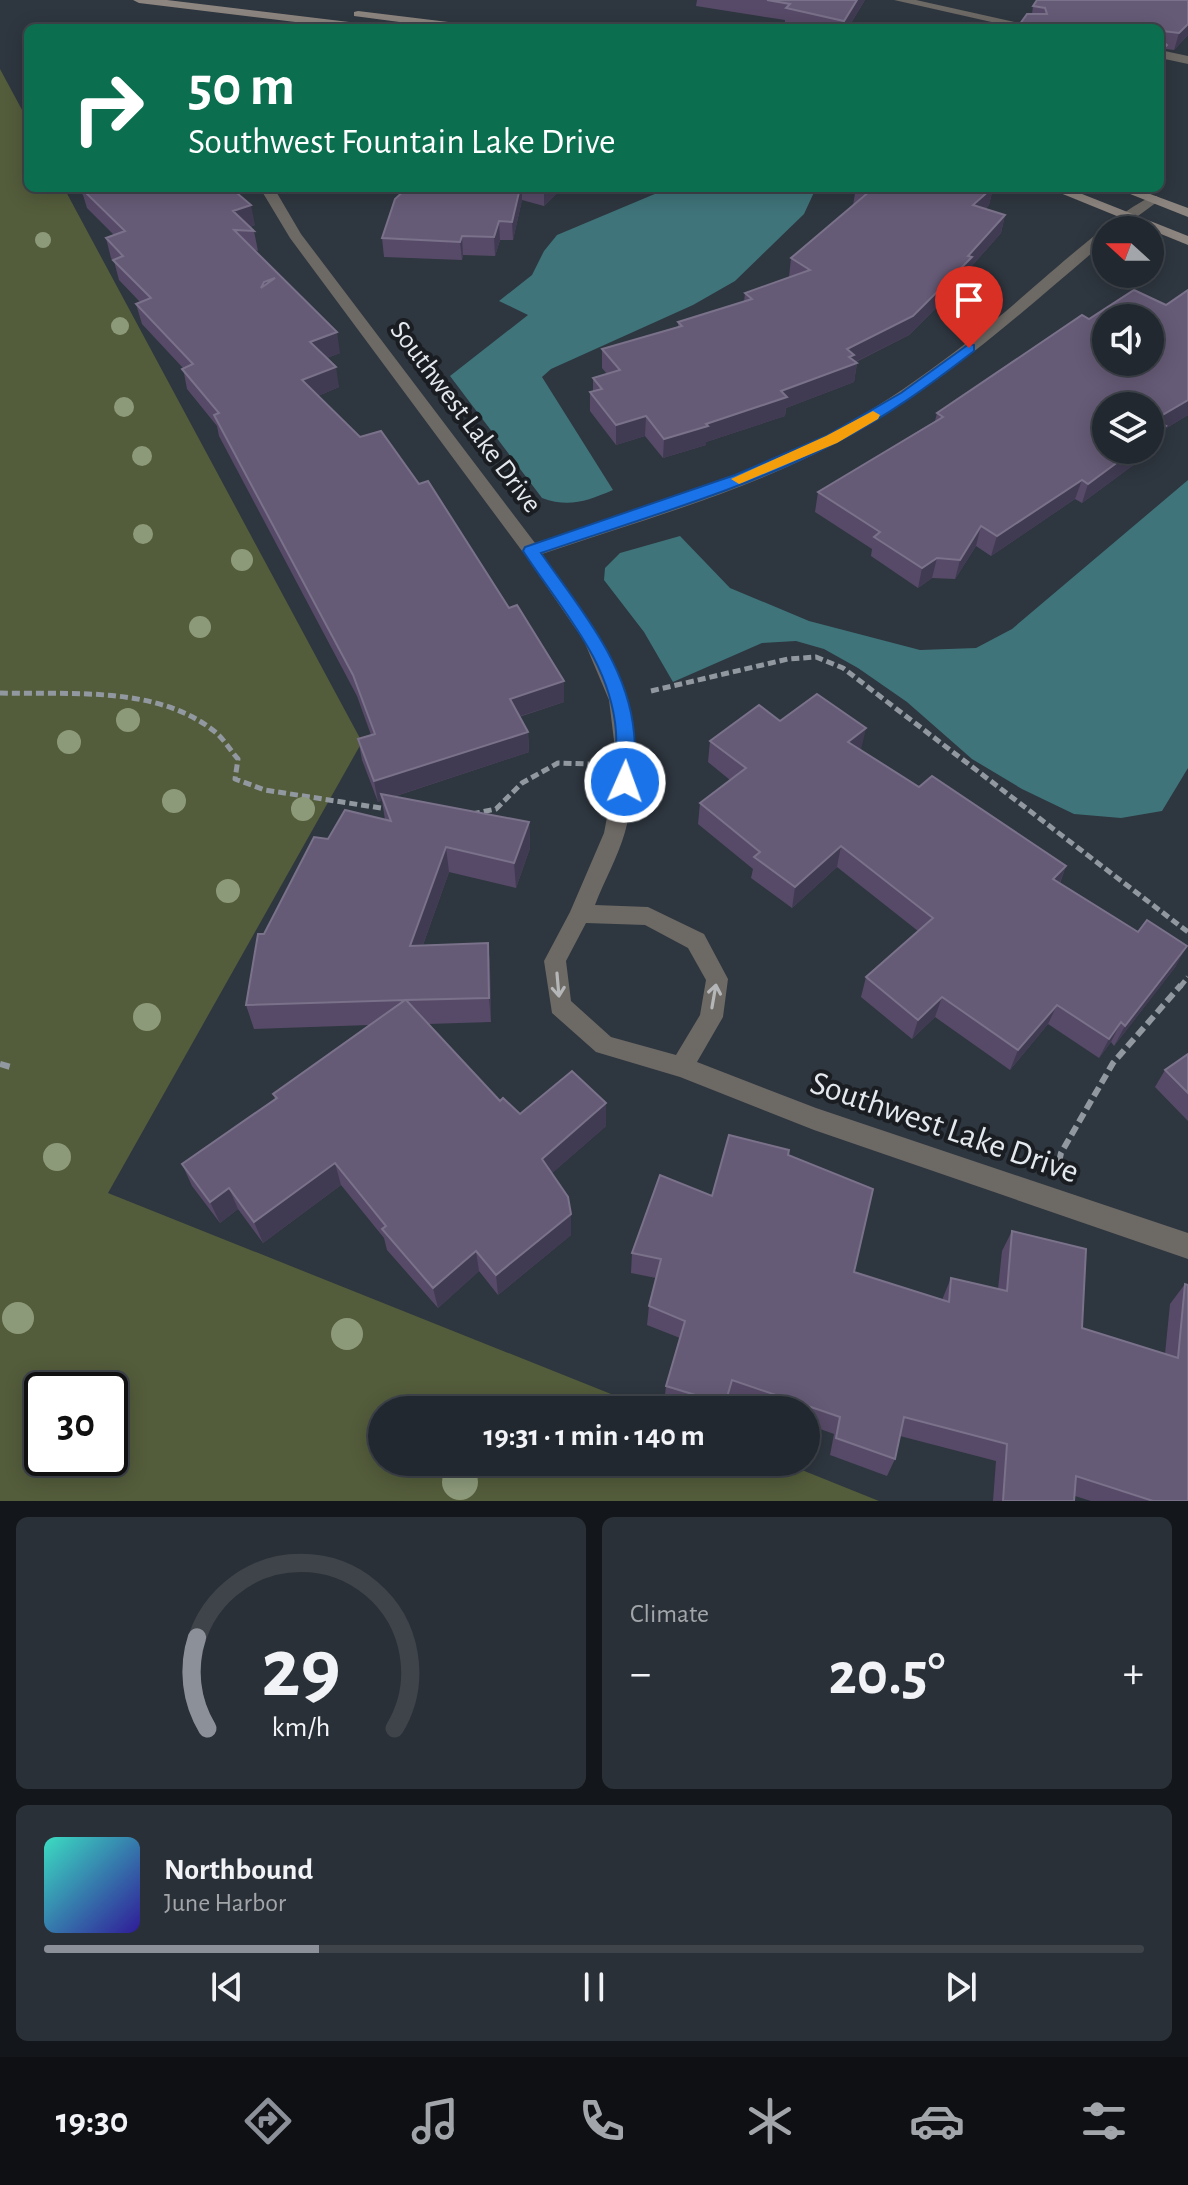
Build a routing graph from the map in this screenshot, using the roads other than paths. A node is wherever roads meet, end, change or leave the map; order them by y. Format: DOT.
graph roads {
  1 [pos="139,0"];
  2 [pos="247,0"];
  3 [pos="900,0"];
  4 [pos="936,3"];
  5 [pos="340,24"];
  6 [pos="441,24"];
  7 [pos="1019,24"];
  8 [pos="1164,55"];
  9 [pos="1188,60"];
  10 [pos="269,192"];
  11 [pos="1066,192"];
  12 [pos="1133,192"];
  13 [pos="1152,199"];
  14 [pos="1188,213"];
  15 [pos="1128,215"];
  16 [pos="1188,241"];
  17 [pos="1092,246"];
  18 [pos="531,551"];
  19 [pos="580,914"];
  20 [pos="682,1067"];
  21 [pos="1188,1246"];
  1 -- 5 [label="street"];
  2 -- 6 [label="street"];
  3 -- 4 [label="street"];
  4 -- 7 [label="street"];
  8 -- 9 [label="street"];
  10 -- 18 [label="street, Southwest Lake Drive"];
  11 -- 15 [label="street"];
  12 -- 13 [label="street"];
  13 -- 14 [label="street"];
  13 -- 15 [label="street"];
  15 -- 16 [label="street"];
  17 -- 18 [label="street"];
  18 -- 19 [label="street, Southwest Lake Drive"];
  19 -- 20 [label="street, Southwest Lake Drive, one-way"];
  20 -- 19 [label="street, one-way"];
  20 -- 21 [label="street, Southwest Lake Drive"];
}
